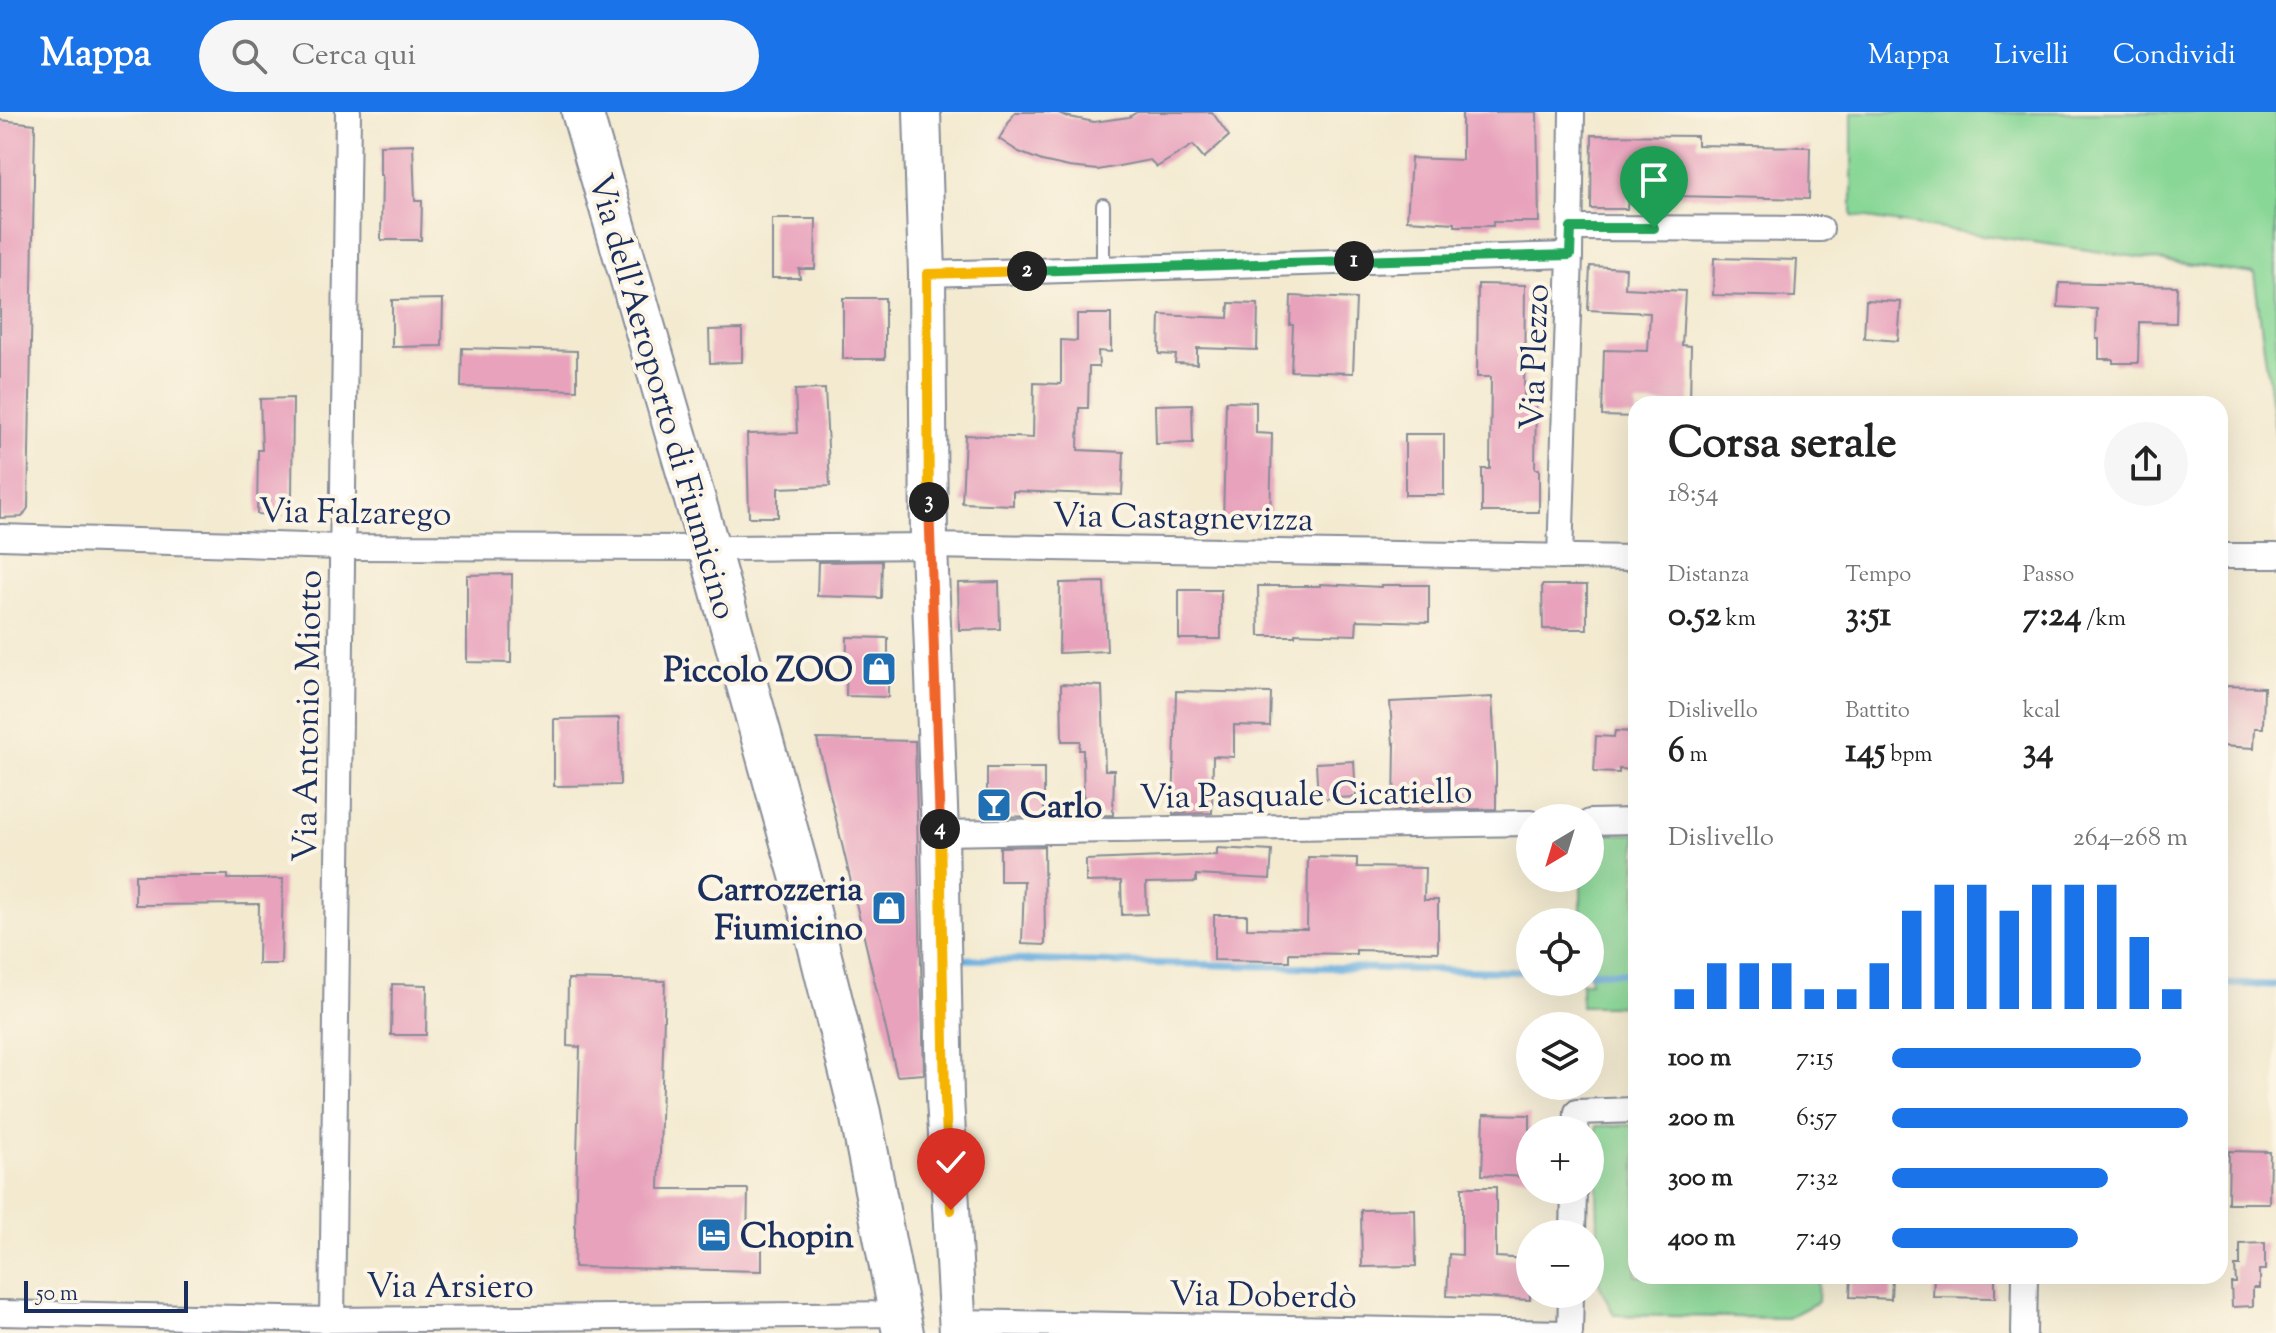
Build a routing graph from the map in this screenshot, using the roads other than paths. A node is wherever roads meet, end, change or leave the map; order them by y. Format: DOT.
graph roads {
  1 [pos="348,112"];
  2 [pos="582,112"];
  3 [pos="922,112"];
  4 [pos="1572,112"];
  5 [pos="1103,205"];
  6 [pos="1571,228"];
  7 [pos="1821,229"];
  8 [pos="1570,255"];
  9 [pos="1103,269"];
  10 [pos="927,274"];
  11 [pos="0,537"];
  12 [pos="929,546"];
  13 [pos="342,547"];
  14 [pos="719,548"];
  15 [pos="2228,556"];
  16 [pos="2276,556"];
  17 [pos="1560,557"];
  18 [pos="1628,558"];
  19 [pos="1628,821"];
  20 [pos="1604,822"];
  21 [pos="1516,823"];
  22 [pos="940,833"];
  23 [pos="1628,1110"];
  24 [pos="1577,1116"];
  25 [pos="2025,1284"];
  26 [pos="1570,1308"];
  27 [pos="0,1313"];
  28 [pos="901,1324"];
  29 [pos="656,1325"];
  30 [pos="332,1326"];
  31 [pos="957,1328"];
  32 [pos="1568,1333"];
  33 [pos="2024,1333"];
  1 -- 13 [label="street, Via Antonio Miotto"];
  2 -- 14 [label="main road, Via dell'Aeroporto di Fiumicino"];
  3 -- 10 [label="street"];
  4 -- 6 [label="street, Via Plezzo"];
  5 -- 9 [label="lane"];
  6 -- 7 [label="street"];
  6 -- 8 [label="street, Via Plezzo"];
  8 -- 9 [label="street"];
  8 -- 17 [label="street, Via Plezzo"];
  9 -- 10 [label="street"];
  10 -- 12 [label="street"];
  11 -- 13 [label="street, Via Falzarego"];
  12 -- 14 [label="street, Via Castagnevizza"];
  12 -- 17 [label="street, Via Castagnevizza"];
  12 -- 22 [label="street"];
  13 -- 14 [label="street, Via Falzarego"];
  13 -- 30 [label="street, Via Antonio Miotto"];
  14 -- 28 [label="main road, Via dell'Aeroporto di Fiumicino"];
  15 -- 16 [label="street"];
  17 -- 18 [label="street, Via Castagnevizza"];
  19 -- 20 [label="street"];
  21 -- 22 [label="street, Via Pasquale Cicatiello"];
  22 -- 31 [label="street"];
  23 -- 24 [label="street"];
  25 -- 33 [label="street"];
  26 -- 32 [label="street"];
  27 -- 30 [label="street, Via Arsiero"];
  28 -- 29 [label="street, Via Arsiero"];
  29 -- 30 [label="street, Via Arsiero"];
  31 -- 32 [label="street, Via Doberdò"];
}
